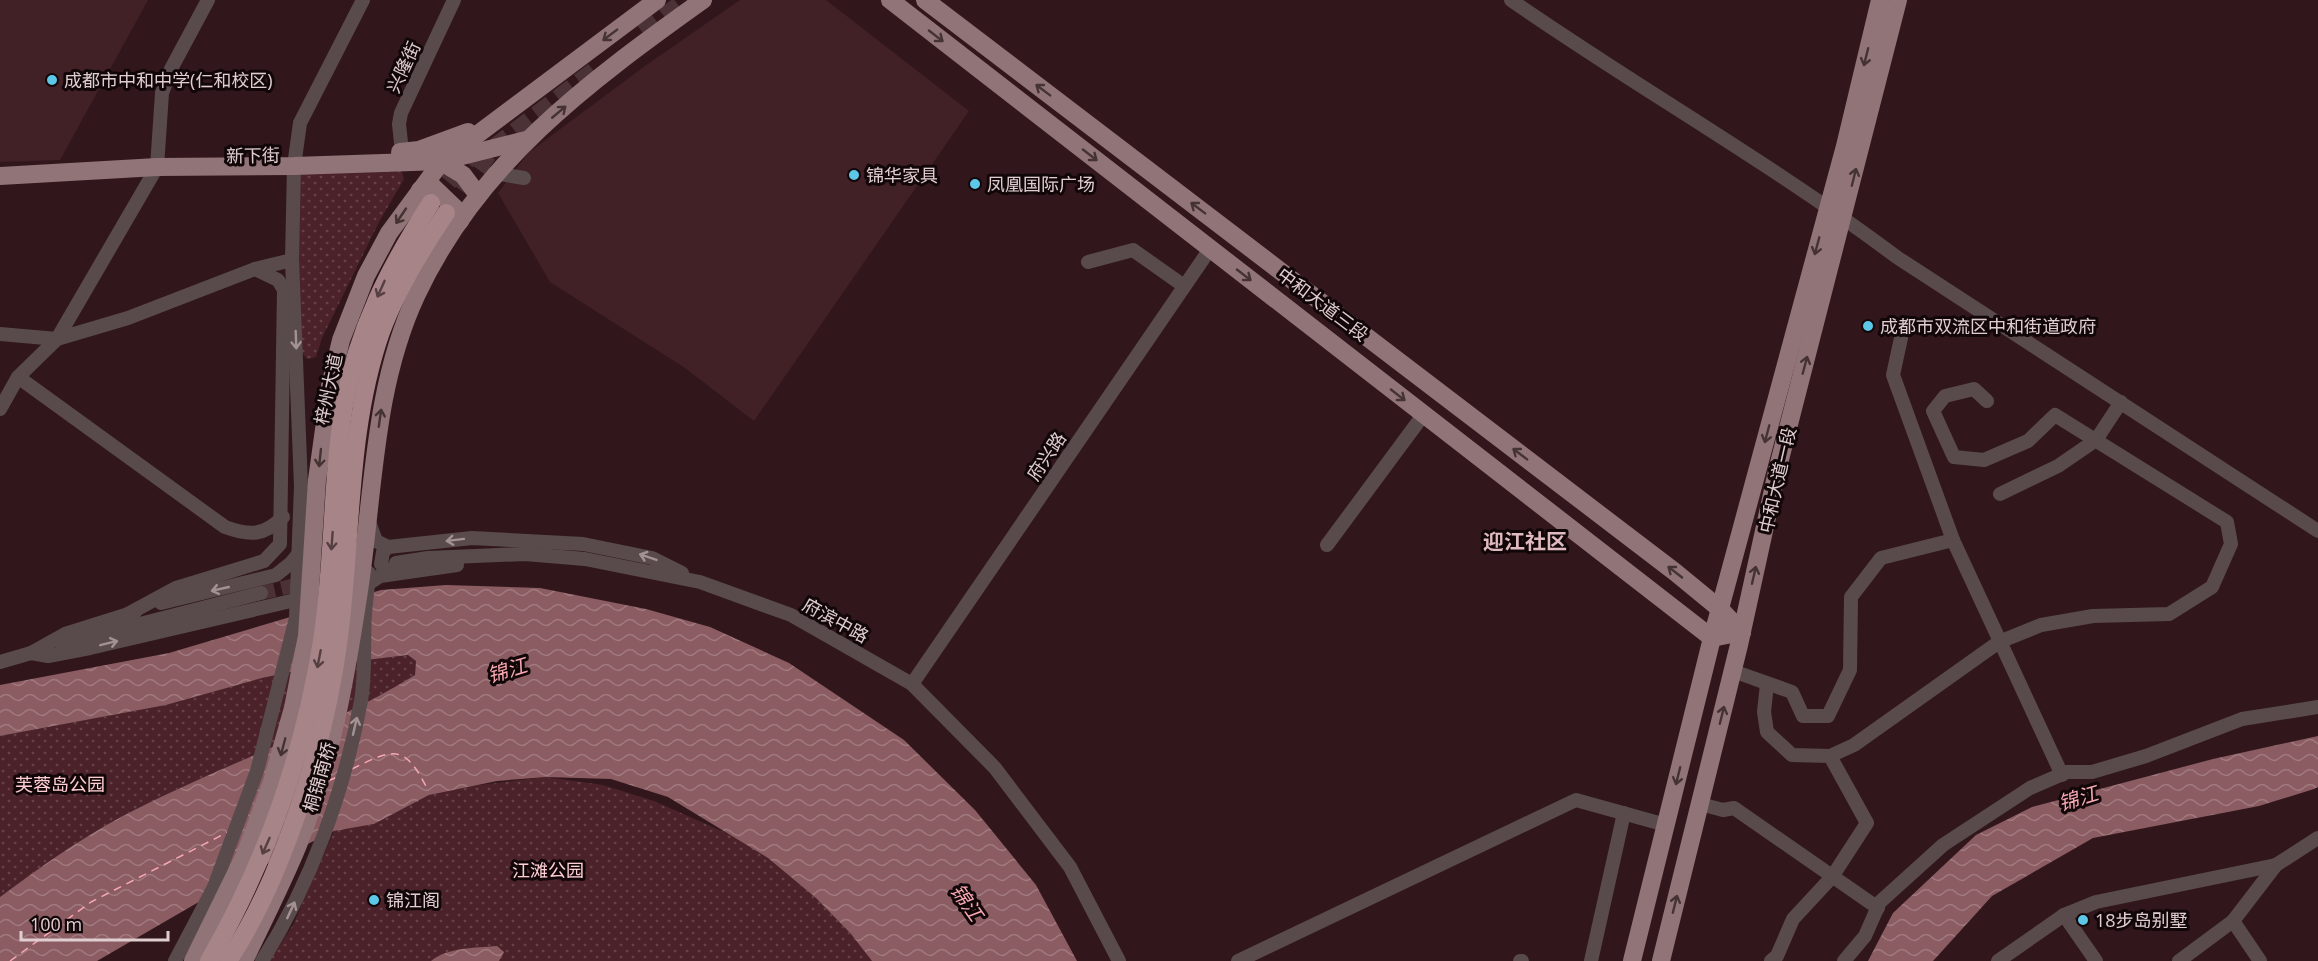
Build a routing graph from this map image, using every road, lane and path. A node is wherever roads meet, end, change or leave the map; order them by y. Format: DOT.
graph roads {
  1 [pos="208,0"];
  2 [pos="363,0"];
  3 [pos="454,0"];
  4 [pos="657,0"];
  5 [pos="703,0"];
  6 [pos="890,0"];
  7 [pos="925,0"];
  8 [pos="1511,0"];
  9 [pos="1880,0"];
  10 [pos="1898,0"];
  11 [pos="500,118"];
  12 [pos="526,140"];
  13 [pos="411,151"];
  14 [pos="295,160"];
  15 [pos="442,161"];
  16 [pos="158,163"];
  17 [pos="0,168"];
  18 [pos="494,173"];
  19 [pos="0,176"];
  20 [pos="524,178"];
  21 [pos="478,195"];
  22 [pos="439,207"];
  23 [pos="1827,207"];
  24 [pos="1844,218"];
  25 [pos="1210,249"];
  26 [pos="292,260"];
  27 [pos="1088,262"];
  28 [pos="255,269"];
  29 [pos="1184,286"];
  30 [pos="0,334"];
  31 [pos="1901,338"];
  32 [pos="57,339"];
  33 [pos="18,377"];
  34 [pos="1987,401"];
  35 [pos="2121,402"];
  36 [pos="0,409"];
  37 [pos="1424,414"];
  38 [pos="2096,440"];
  39 [pos="2000,494"];
  40 [pos="283,517"];
  41 [pos="314,525"];
  42 [pos="370,525"];
  43 [pos="2318,531"];
  44 [pos="1953,540"];
  45 [pos="1327,545"];
  46 [pos="388,548"];
  47 [pos="299,554"];
  48 [pos="394,569"];
  49 [pos="700,582"];
  50 [pos="262,593"];
  51 [pos="334,598"];
  52 [pos="1720,609"];
  53 [pos="128,614"];
  54 [pos="1742,632"];
  55 [pos="1712,638"];
  56 [pos="1999,642"];
  57 [pos="31,653"];
  58 [pos="0,662"];
  59 [pos="1733,671"];
  60 [pos="912,684"];
  61 [pos="1767,684"];
  62 [pos="2318,707"];
  63 [pos="1830,756"];
  64 [pos="2061,775"];
  65 [pos="1700,804"];
  66 [pos="1624,813"];
  67 [pos="1666,825"];
  68 [pos="2318,838"];
  69 [pos="2276,865"];
  70 [pos="1832,877"];
  71 [pos="1878,908"];
  72 [pos="2064,915"];
  73 [pos="2233,921"];
  74 [pos="218,950"];
  75 [pos="2004,959"];
  76 [pos="175,961"];
  77 [pos="193,961"];
  78 [pos="262,961"];
  79 [pos="1119,961"];
  80 [pos="1238,961"];
  81 [pos="1591,961"];
  82 [pos="1632,961"];
  83 [pos="1661,961"];
  84 [pos="1770,961"];
  85 [pos="1844,961"];
  86 [pos="2096,961"];
  87 [pos="2179,961"];
  88 [pos="2260,961"];
  1 -- 16 [label="street"];
  2 -- 14 [label="street"];
  3 -- 13 [label="street, 兴隆街"];
  4 -- 11 [label="main road, one-way"];
  12 -- 5 [label="main road, one-way"];
  6 -- 25 [label="main road, one-way"];
  52 -- 7 [label="main road, 中和大道三段, one-way"];
  8 -- 23 [label="street"];
  9 -- 23 [label="main road, 中和大道一段, one-way"];
  24 -- 10 [label="main road, 中和大道一段, one-way"];
  11 -- 13 [label="main road, 新下街"];
  11 -- 15 [label="main road"];
  12 -- 15 [label="main road, 新下街"];
  12 -- 18 [label="main road"];
  13 -- 14 [label="main road, 新下街"];
  13 -- 15 [label="main road"];
  14 -- 15 [label="main road, 新下街"];
  14 -- 16 [label="main road, 新下街"];
  14 -- 26 [label="street"];
  15 -- 21 [label="main road"];
  15 -- 22 [label="main road"];
  16 -- 17 [label="main road, 新下街"];
  16 -- 19 [label="main road, 新下街"];
  16 -- 32 [label="street"];
  18 -- 20 [label="street"];
  18 -- 21 [label="main road"];
  21 -- 22 [label="main road"];
  22 -- 41 [label="main road, one-way"];
  42 -- 22 [label="main road, one-way"];
  22 -- 51 [label="highway, 梓州大道"];
  23 -- 24 [label="street"];
  23 -- 52 [label="main road, 中和大道一段, one-way"];
  24 -- 35 [label="street"];
  54 -- 24 [label="main road, 中和大道一段, one-way"];
  25 -- 29 [label="street, 府兴路"];
  25 -- 37 [label="main road, one-way"];
  26 -- 28 [label="street"];
  26 -- 47 [label="street, one-way"];
  27 -- 29 [label="street"];
  28 -- 32 [label="street"];
  28 -- 40 [label="street"];
  29 -- 60 [label="street, 府兴路"];
  30 -- 32 [label="street"];
  31 -- 44 [label="street"];
  32 -- 33 [label="street"];
  33 -- 36 [label="street"];
  33 -- 40 [label="street"];
  34 -- 38 [label="street"];
  35 -- 38 [label="street"];
  35 -- 43 [label="street"];
  37 -- 45 [label="street"];
  37 -- 55 [label="main road"];
  38 -- 39 [label="street"];
  38 -- 56 [label="street"];
  40 -- 53 [label="street"];
  41 -- 47 [label="street"];
  41 -- 51 [label="main road"];
  42 -- 46 [label="street"];
  42 -- 51 [label="main road"];
  44 -- 56 [label="street"];
  44 -- 61 [label="street"];
  46 -- 48 [label="street"];
  49 -- 46 [label="street, one-way"];
  47 -- 50 [label="street"];
  47 -- 51 [label="street"];
  48 -- 49 [label="street, 府滨中路"];
  48 -- 51 [label="street, 府滨中路"];
  49 -- 60 [label="street, 府滨中路"];
  50 -- 51 [label="street, 府滨中路"];
  50 -- 53 [label="street, one-way"];
  50 -- 57 [label="street"];
  51 -- 74 [label="highway, 桐锦南桥"];
  51 -- 74 [label="street"];
  51 -- 74 [label="main road, 桐锦南桥"];
  78 -- 51 [label="street, 桐锦南桥, one-way"];
  52 -- 54 [label="main road, 中和大道三段"];
  52 -- 55 [label="main road, 中和大道一段"];
  53 -- 57 [label="street"];
  54 -- 55 [label="main road"];
  54 -- 59 [label="main road, 中和大道一段"];
  55 -- 67 [label="main road, 中和大道一段, one-way"];
  56 -- 63 [label="street"];
  56 -- 64 [label="street"];
  57 -- 58 [label="street"];
  59 -- 61 [label="street"];
  65 -- 59 [label="main road, 中和大道一段, one-way"];
  60 -- 79 [label="street, 府滨中路"];
  61 -- 63 [label="street"];
  62 -- 64 [label="street"];
  63 -- 70 [label="street"];
  64 -- 71 [label="street"];
  65 -- 70 [label="street"];
  83 -- 65 [label="main road, 中和大道一段, one-way"];
  66 -- 67 [label="street"];
  66 -- 80 [label="street"];
  66 -- 81 [label="street"];
  67 -- 82 [label="main road, 中和大道一段"];
  68 -- 69 [label="street"];
  69 -- 72 [label="street"];
  69 -- 73 [label="street"];
  70 -- 71 [label="street"];
  70 -- 84 [label="street"];
  71 -- 85 [label="street"];
  72 -- 75 [label="street"];
  72 -- 86 [label="street"];
  73 -- 87 [label="street"];
  73 -- 88 [label="street"];
  74 -- 76 [label="street"];
  74 -- 77 [label="main road"];
}
